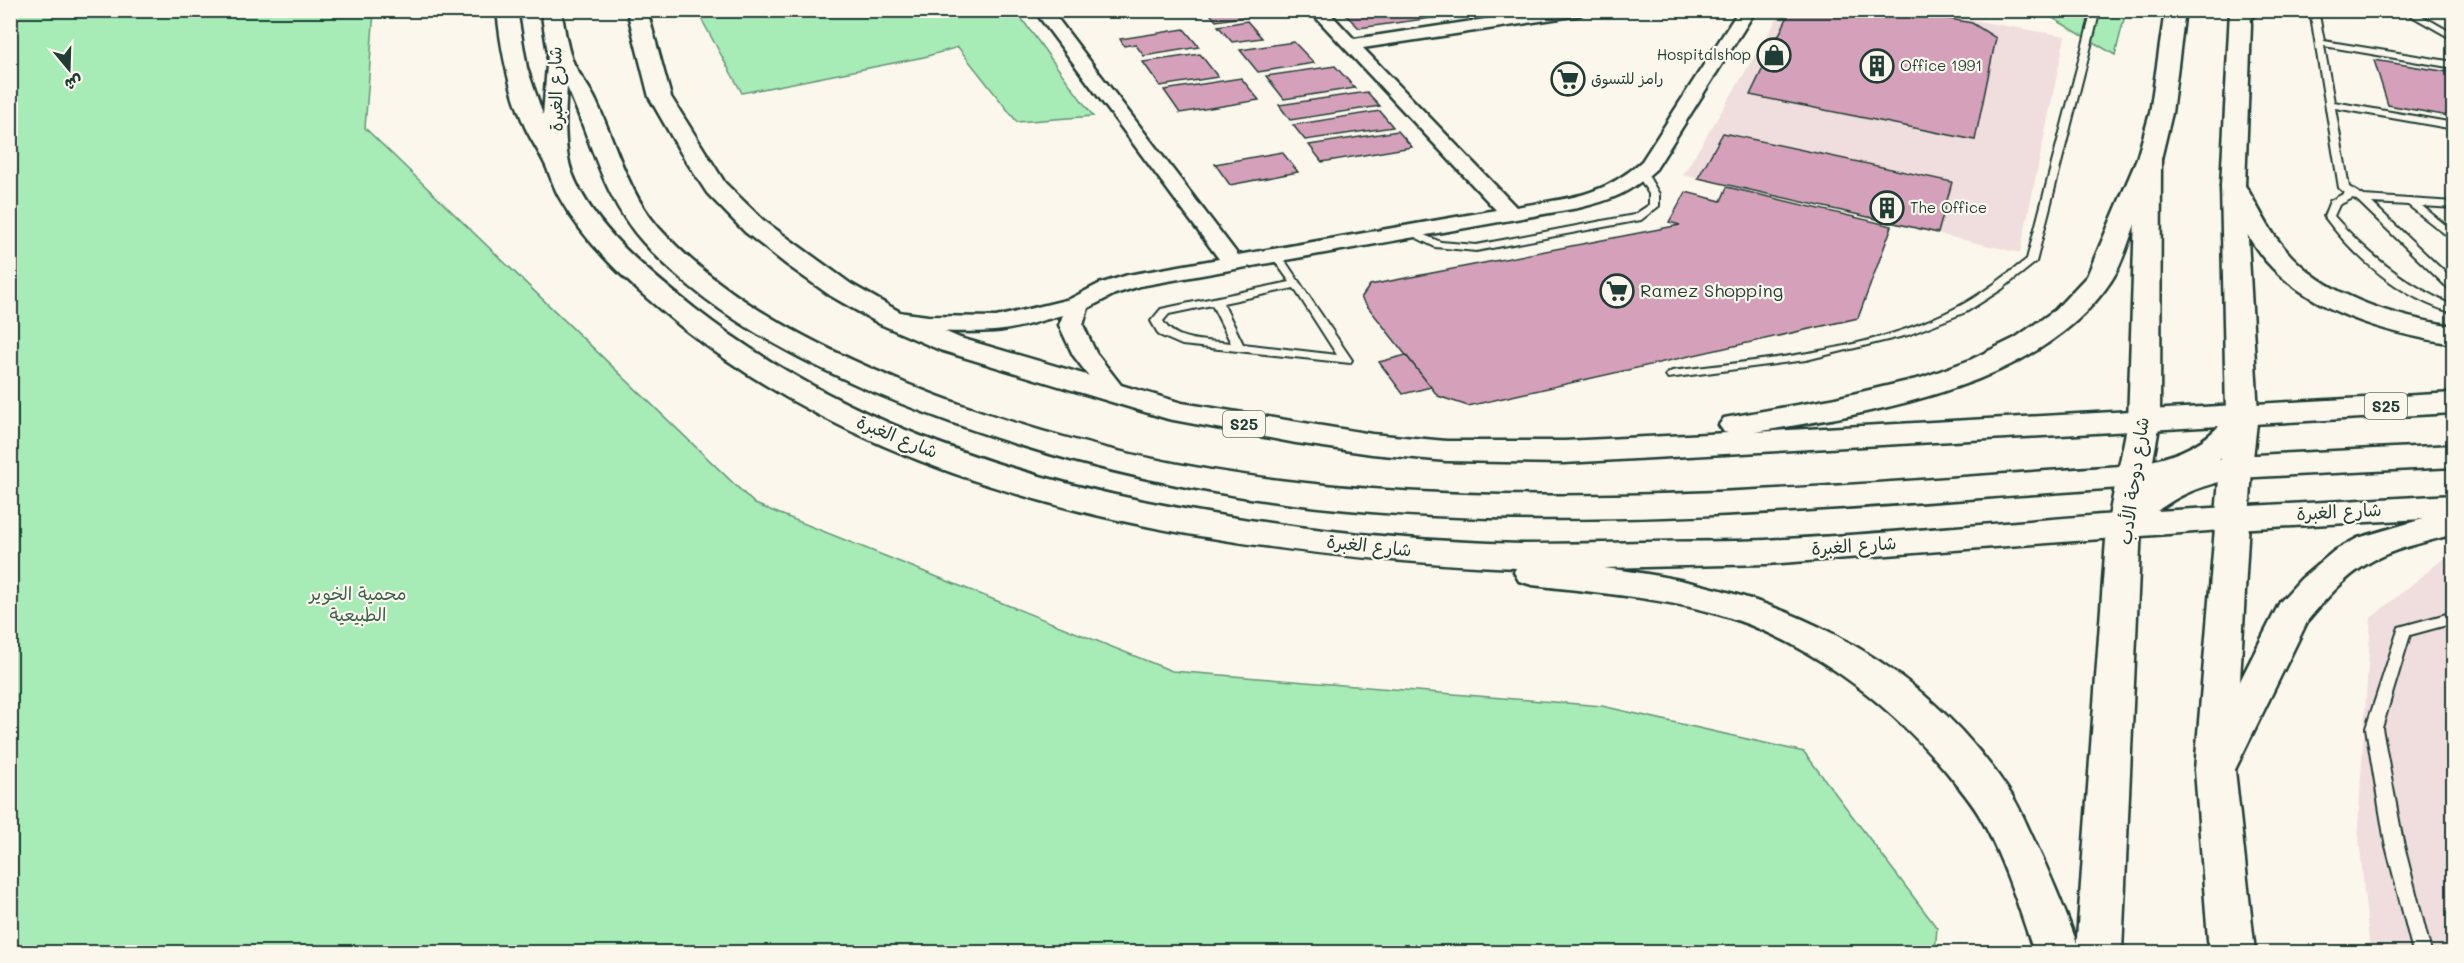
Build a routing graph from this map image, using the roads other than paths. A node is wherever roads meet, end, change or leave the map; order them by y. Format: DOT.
graph roads {
  1 [pos="507,10"];
  2 [pos="551,10"];
  3 [pos="637,10"];
  4 [pos="1042,10"];
  5 [pos="1317,10"];
  6 [pos="1748,10"];
  7 [pos="2096,10"];
  8 [pos="2175,10"];
  9 [pos="2314,10"];
  10 [pos="2405,10"];
  11 [pos="1572,11"];
  12 [pos="2245,15"];
  13 [pos="2454,38"];
  14 [pos="2320,43"];
  15 [pos="1351,45"];
  16 [pos="559,56"];
  17 [pos="2454,65"];
  18 [pos="2330,104"];
  19 [pos="2454,126"];
  20 [pos="2148,159"];
  21 [pos="558,169"];
  22 [pos="1642,174"];
  23 [pos="2233,186"];
  24 [pos="2357,196"];
  25 [pos="2412,202"];
  26 [pos="2454,205"];
  27 [pos="1511,214"];
  28 [pos="1412,233"];
  29 [pos="2454,238"];
  30 [pos="1277,257"];
  31 [pos="1233,263"];
  32 [pos="1297,284"];
  33 [pos="2454,288"];
  34 [pos="1216,301"];
  35 [pos="1078,304"];
  36 [pos="2454,310"];
  37 [pos="890,318"];
  38 [pos="2454,335"];
  39 [pos="1239,348"];
  40 [pos="1672,375"];
  41 [pos="1114,394"];
  42 [pos="2454,403"];
  43 [pos="2242,414"];
  44 [pos="2144,422"];
  45 [pos="1564,452"];
  46 [pos="2454,456"];
  47 [pos="2282,464"];
  48 [pos="2236,467"];
  49 [pos="2134,476"];
  50 [pos="2454,506"];
  51 [pos="2327,512"];
  52 [pos="2233,517"];
  53 [pos="2454,522"];
  54 [pos="2124,526"];
  55 [pos="1397,550"];
  56 [pos="2454,617"];
  57 [pos="2215,770"];
  58 [pos="2057,952"];
  59 [pos="2099,952"];
  60 [pos="2232,952"];
  61 [pos="2422,952"];
  1 -- 21 [label="main road"];
  2 -- 16 [label="main road, شارع الغبرة"];
  3 -- 37 [label="main road, S25"];
  4 -- 31 [label="street"];
  5 -- 15 [label="street"];
  6 -- 22 [label="street"];
  7 -- 40 [label="lane"];
  8 -- 20 [label="main road, شارع دوحة الأدب"];
  9 -- 14 [label="lane"];
  10 -- 13 [label="lane"];
  11 -- 15 [label="street"];
  12 -- 23 [label="main road"];
  14 -- 17 [label="lane"];
  14 -- 18 [label="lane"];
  15 -- 27 [label="street"];
  16 -- 21 [label="main road, شارع الغبرة"];
  16 -- 49 [label="main road"];
  18 -- 19 [label="lane"];
  18 -- 24 [label="lane"];
  20 -- 44 [label="main road, شارع دوحة الأدب"];
  20 -- 45 [label="main road"];
  21 -- 55 [label="main road, شارع الغبرة"];
  22 -- 27 [label="street"];
  22 -- 28 [label="lane"];
  23 -- 38 [label="main road"];
  23 -- 43 [label="main road"];
  24 -- 25 [label="lane"];
  24 -- 33 [label="lane"];
  24 -- 36 [label="lane"];
  25 -- 26 [label="lane"];
  25 -- 29 [label="lane"];
  27 -- 28 [label="street"];
  28 -- 30 [label="street"];
  30 -- 31 [label="street"];
  30 -- 32 [label="lane"];
  31 -- 35 [label="street"];
  32 -- 34 [label="lane"];
  32 -- 39 [label="lane"];
  34 -- 39 [label="lane"];
  34 -- 39 [label="lane"];
  35 -- 37 [label="street"];
  35 -- 41 [label="street"];
  37 -- 41 [label="main road, S25"];
  41 -- 45 [label="main road, S25"];
  42 -- 43 [label="main road, S25"];
  43 -- 44 [label="main road, S25"];
  43 -- 48 [label="main road"];
  43 -- 49 [label="main road"];
  44 -- 45 [label="main road, S25"];
  44 -- 49 [label="main road, شارع دوحة الأدب"];
  46 -- 47 [label="main road"];
  47 -- 48 [label="main road"];
  47 -- 51 [label="main road"];
  48 -- 52 [label="main road"];
  48 -- 54 [label="main road"];
  49 -- 54 [label="main road, شارع دوحة الأدب"];
  50 -- 51 [label="main road, شارع الغبرة"];
  51 -- 52 [label="main road, شارع الغبرة"];
  52 -- 54 [label="main road, شارع الغبرة"];
  52 -- 57 [label="main road"];
  53 -- 57 [label="main road"];
  54 -- 55 [label="main road, شارع الغبرة"];
  54 -- 59 [label="main road, شارع دوحة الأدب"];
  55 -- 58 [label="main road"];
  56 -- 61 [label="lane"];
  57 -- 60 [label="main road"];
}
